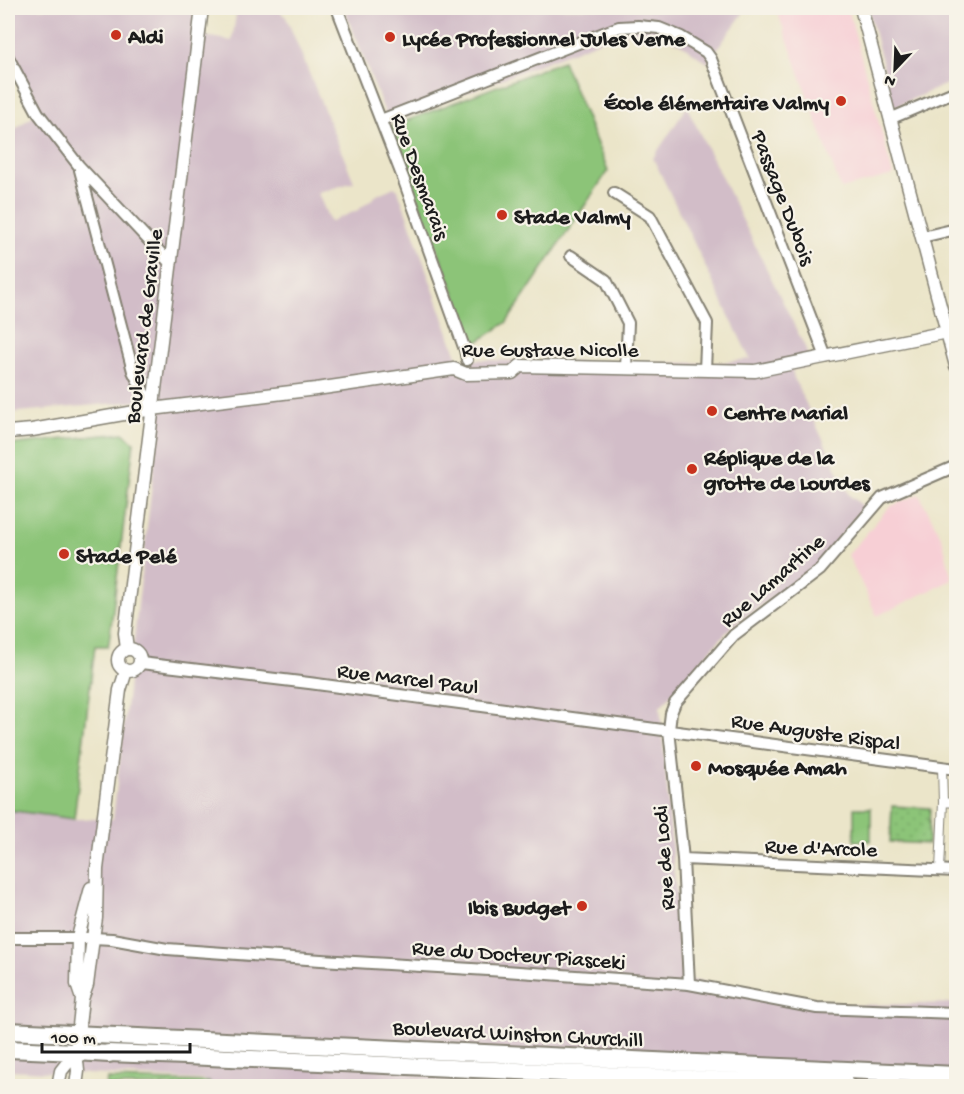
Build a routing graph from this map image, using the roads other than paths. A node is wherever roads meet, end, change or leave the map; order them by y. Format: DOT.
graph roads {
  1 [pos="202,8"];
  2 [pos="337,8"];
  3 [pos="861,8"];
  4 [pos="8,57"];
  5 [pos="957,91"];
  6 [pos="892,118"];
  7 [pos="381,120"];
  8 [pos="79,166"];
  9 [pos="614,193"];
  10 [pos="957,229"];
  11 [pos="922,237"];
  12 [pos="571,256"];
  13 [pos="170,263"];
  14 [pos="952,332"];
  15 [pos="826,357"];
  16 [pos="467,360"];
  17 [pos="957,366"];
  18 [pos="626,368"];
  19 [pos="705,370"];
  20 [pos="152,410"];
  21 [pos="8,432"];
  22 [pos="957,466"];
  23 [pos="127,649"];
  24 [pos="141,663"];
  25 [pos="126,671"];
  26 [pos="669,730"];
  27 [pos="942,767"];
  28 [pos="957,769"];
  29 [pos="943,802"];
  30 [pos="957,803"];
  31 [pos="683,859"];
  32 [pos="97,869"];
  33 [pos="940,870"];
  34 [pos="957,871"];
  35 [pos="78,937"];
  36 [pos="8,938"];
  37 [pos="93,938"];
  38 [pos="689,984"];
  39 [pos="82,999"];
  40 [pos="957,1013"];
  41 [pos="8,1031"];
  42 [pos="78,1034"];
  43 [pos="8,1049"];
  44 [pos="76,1052"];
  45 [pos="957,1075"];
  46 [pos="58,1086"];
  47 [pos="76,1086"];
  48 [pos="848,1086"];
  1 -- 13 [label="street, Boulevard de Graville"];
  2 -- 7 [label="street, Rue Desmarais"];
  3 -- 6 [label="street"];
  4 -- 8 [label="street"];
  5 -- 6 [label="street"];
  6 -- 11 [label="street"];
  7 -- 15 [label="street, Passage Dubois"];
  7 -- 16 [label="street, Rue Desmarais"];
  8 -- 13 [label="street"];
  8 -- 20 [label="street"];
  9 -- 19 [label="street"];
  10 -- 11 [label="street"];
  11 -- 14 [label="street"];
  12 -- 18 [label="street"];
  13 -- 20 [label="street, Boulevard de Graville"];
  14 -- 15 [label="street, Rue Gustave Nicolle"];
  14 -- 17 [label="street"];
  15 -- 19 [label="street, Rue Gustave Nicolle"];
  18 -- 19 [label="street, Rue Gustave Nicolle"];
  18 -- 20 [label="street, Rue Gustave Nicolle"];
  20 -- 21 [label="street, Rue Gustave Nicolle"];
  20 -- 23 [label="street, Boulevard de Graville"];
  22 -- 26 [label="street, Rue Lamartine"];
  23 -- 24 [label="street"];
  23 -- 25 [label="street"];
  24 -- 25 [label="street"];
  24 -- 26 [label="street, Rue Marcel Paul"];
  25 -- 32 [label="street"];
  26 -- 27 [label="street, Rue Auguste Rispal"];
  26 -- 31 [label="street, Rue de Lodi"];
  27 -- 28 [label="street, Rue Auguste Rispal"];
  27 -- 29 [label="street"];
  29 -- 30 [label="street"];
  29 -- 33 [label="street"];
  31 -- 33 [label="street, Rue d'Arcole"];
  31 -- 38 [label="street, Rue de Lodi"];
  32 -- 35 [label="street"];
  32 -- 37 [label="street"];
  33 -- 34 [label="street, Rue d'Arcole"];
  35 -- 36 [label="street, Rue du Docteur Piasceki"];
  35 -- 37 [label="street, Rue du Docteur Piasceki"];
  35 -- 39 [label="street"];
  37 -- 38 [label="street, Rue du Docteur Piasceki"];
  37 -- 39 [label="street"];
  38 -- 40 [label="street, Rue du Docteur Piasceki"];
  39 -- 42 [label="street"];
  41 -- 42 [label="main road, Boulevard Winston Churchill"];
  42 -- 44 [label="street"];
  42 -- 45 [label="main road, Boulevard Winston Churchill"];
  43 -- 44 [label="main road, Boulevard Winston Churchill"];
  44 -- 46 [label="street"];
  44 -- 47 [label="street"];
  44 -- 48 [label="main road, Boulevard Winston Churchill"];
}
